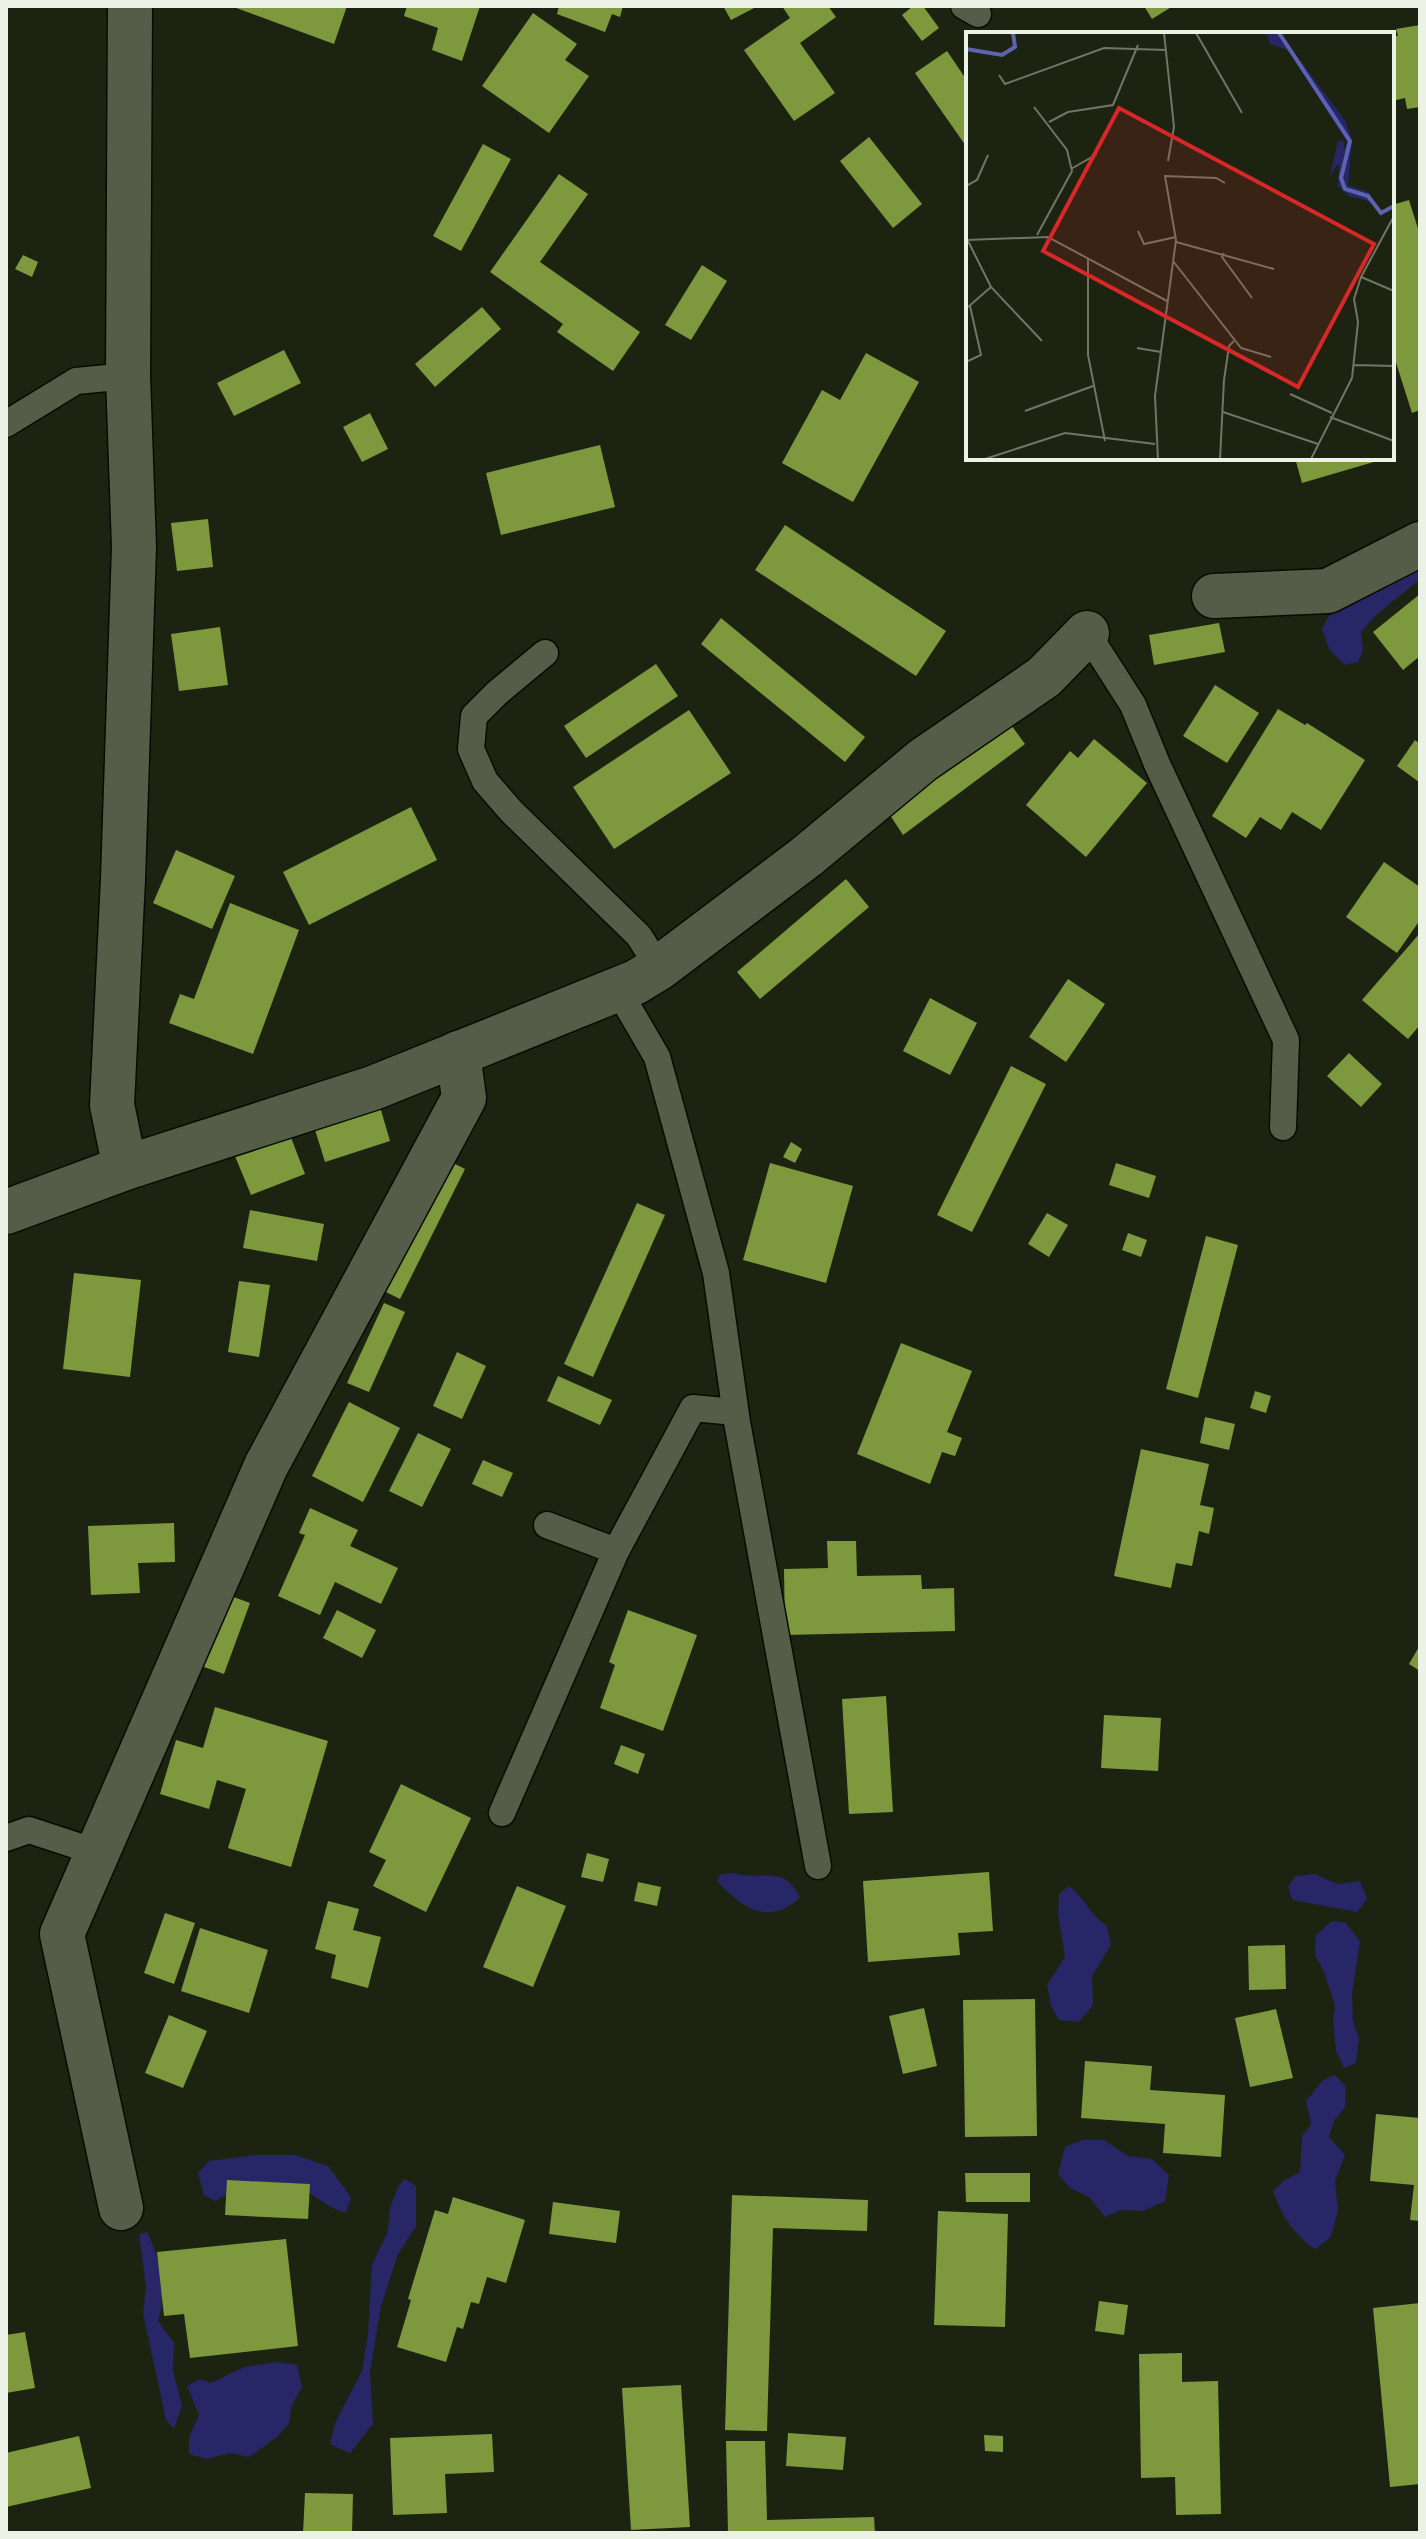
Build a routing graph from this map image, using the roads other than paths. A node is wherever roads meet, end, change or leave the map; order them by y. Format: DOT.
graph roads {
  1 [pos="130,6"];
  2 [pos="128,376"];
  3 [pos="6,424"];
  4 [pos="1420,544"];
  5 [pos="1214,596"];
  6 [pos="1087,633"];
  7 [pos="545,653"];
  8 [pos="659,968"];
  9 [pos="618,990"];
  10 [pos="458,1053"];
  11 [pos="1283,1127"];
  12 [pos="125,1168"];
  13 [pos="6,1212"];
  14 [pos="735,1412"];
  15 [pos="547,1525"];
  16 [pos="616,1551"];
  17 [pos="502,1813"];
  18 [pos="6,1838"];
  19 [pos="96,1852"];
  20 [pos="818,1866"];
  21 [pos="121,2208"];
  1 -- 2 [label="street"];
  2 -- 3 [label="lane"];
  2 -- 12 [label="street"];
  4 -- 5 [label="street"];
  6 -- 8 [label="street"];
  6 -- 11 [label="lane"];
  7 -- 8 [label="lane"];
  8 -- 9 [label="street"];
  9 -- 10 [label="street"];
  9 -- 14 [label="lane"];
  10 -- 12 [label="street"];
  10 -- 19 [label="street"];
  12 -- 13 [label="street"];
  14 -- 16 [label="lane"];
  14 -- 20 [label="lane"];
  15 -- 16 [label="lane"];
  16 -- 17 [label="lane"];
  18 -- 19 [label="lane"];
  19 -- 21 [label="street"];
}
